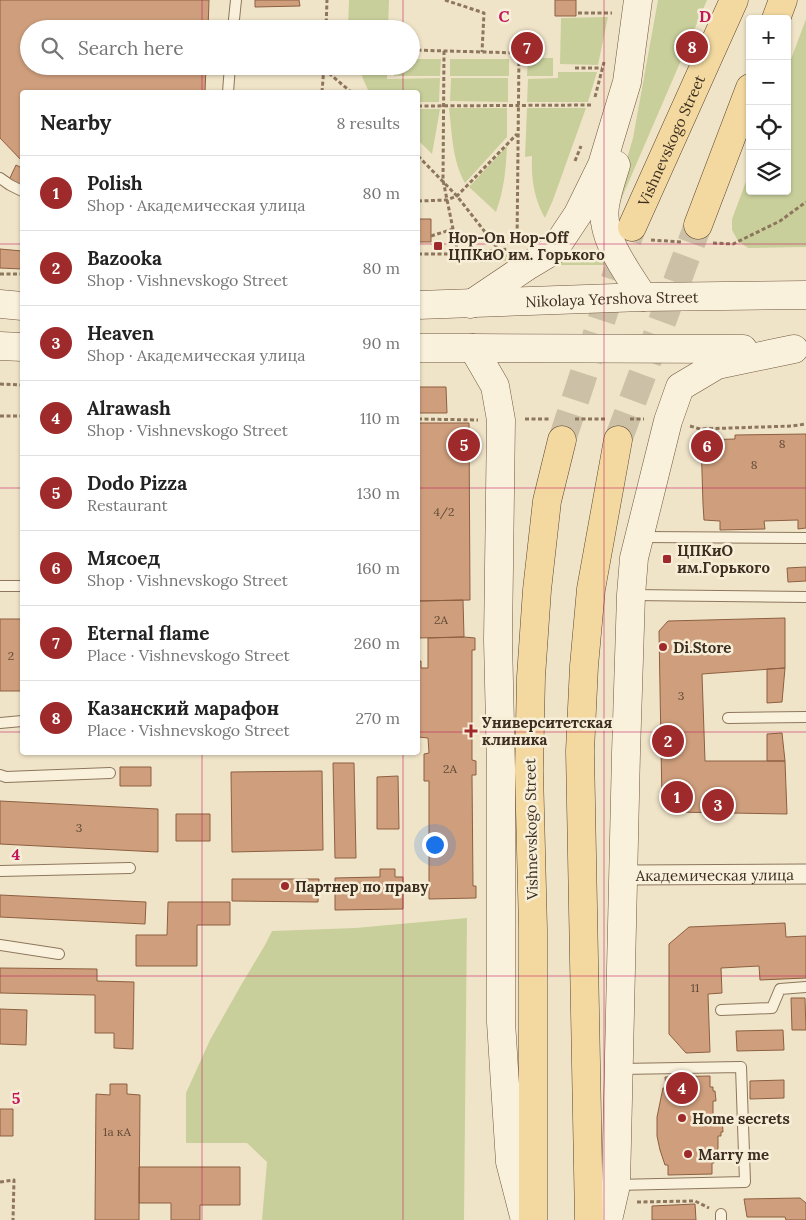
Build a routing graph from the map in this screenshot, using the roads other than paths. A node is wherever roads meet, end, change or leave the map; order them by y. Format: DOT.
graph roads {
  1 [pos="236,0"];
  2 [pos="651,0"];
  3 [pos="734,0"];
  4 [pos="783,0"];
  5 [pos="627,3"];
  6 [pos="777,15"];
  7 [pos="234,20"];
  8 [pos="229,75"];
  9 [pos="228,90"];
  10 [pos="746,99"];
  11 [pos="0,178"];
  12 [pos="20,190"];
  13 [pos="640,234"];
  14 [pos="696,237"];
  15 [pos="806,295"];
  16 [pos="643,297"];
  17 [pos="0,304"];
  18 [pos="471,304"];
  19 [pos="420,305"];
  20 [pos="20,306"];
  21 [pos="0,346"];
  22 [pos="20,347"];
  23 [pos="420,348"];
  24 [pos="473,348"];
  25 [pos="800,349"];
  26 [pos="564,426"];
  27 [pos="617,426"];
  28 [pos="640,537"];
  29 [pos="806,538"];
  30 [pos="0,586"];
  31 [pos="20,586"];
  32 [pos="632,595"];
  33 [pos="806,597"];
  34 [pos="806,717"];
  35 [pos="728,718"];
  36 [pos="20,721"];
  37 [pos="0,723"];
  38 [pos="110,773"];
  39 [pos="0,775"];
  40 [pos="130,868"];
  41 [pos="0,871"];
  42 [pos="624,874"];
  43 [pos="806,874"];
  44 [pos="0,945"];
  45 [pos="59,954"];
  46 [pos="806,987"];
  47 [pos="721,1010"];
  48 [pos="619,1069"];
  49 [pos="616,1185"];
  50 [pos="525,1220"];
  51 [pos="533,1220"];
  52 [pos="589,1220"];
  53 [pos="608,1220"];
  1 -- 7 [label="lane"];
  2 -- 16 [label="main road"];
  3 -- 13 [label="main road, Vishnevskogo Street"];
  4 -- 6 [label="main road"];
  5 -- 18 [label="main road"];
  8 -- 9 [label="lane"];
  10 -- 14 [label="main road"];
  11 -- 12 [label="lane"];
  15 -- 16 [label="main road, Nikolaya Yershova Street"];
  16 -- 18 [label="main road, Nikolaya Yershova Street"];
  17 -- 20 [label="main road"];
  18 -- 19 [label="main road, Nikolaya Yershova Street"];
  21 -- 22 [label="main road"];
  23 -- 24 [label="main road"];
  24 -- 25 [label="main road"];
  24 -- 50 [label="main road"];
  25 -- 28 [label="main road"];
  26 -- 51 [label="main road, Vishnevskogo Street"];
  27 -- 52 [label="main road"];
  28 -- 29 [label="lane"];
  28 -- 32 [label="main road"];
  30 -- 31 [label="lane"];
  32 -- 33 [label="lane"];
  32 -- 42 [label="main road"];
  34 -- 35 [label="lane"];
  36 -- 37 [label="lane"];
  38 -- 39 [label="lane"];
  40 -- 41 [label="lane"];
  42 -- 43 [label="street, Академическая улица"];
  42 -- 48 [label="main road"];
  44 -- 45 [label="lane"];
  46 -- 47 [label="lane"];
  48 -- 49 [label="main road"];
  48 -- 49 [label="lane"];
  49 -- 53 [label="main road"];
}
